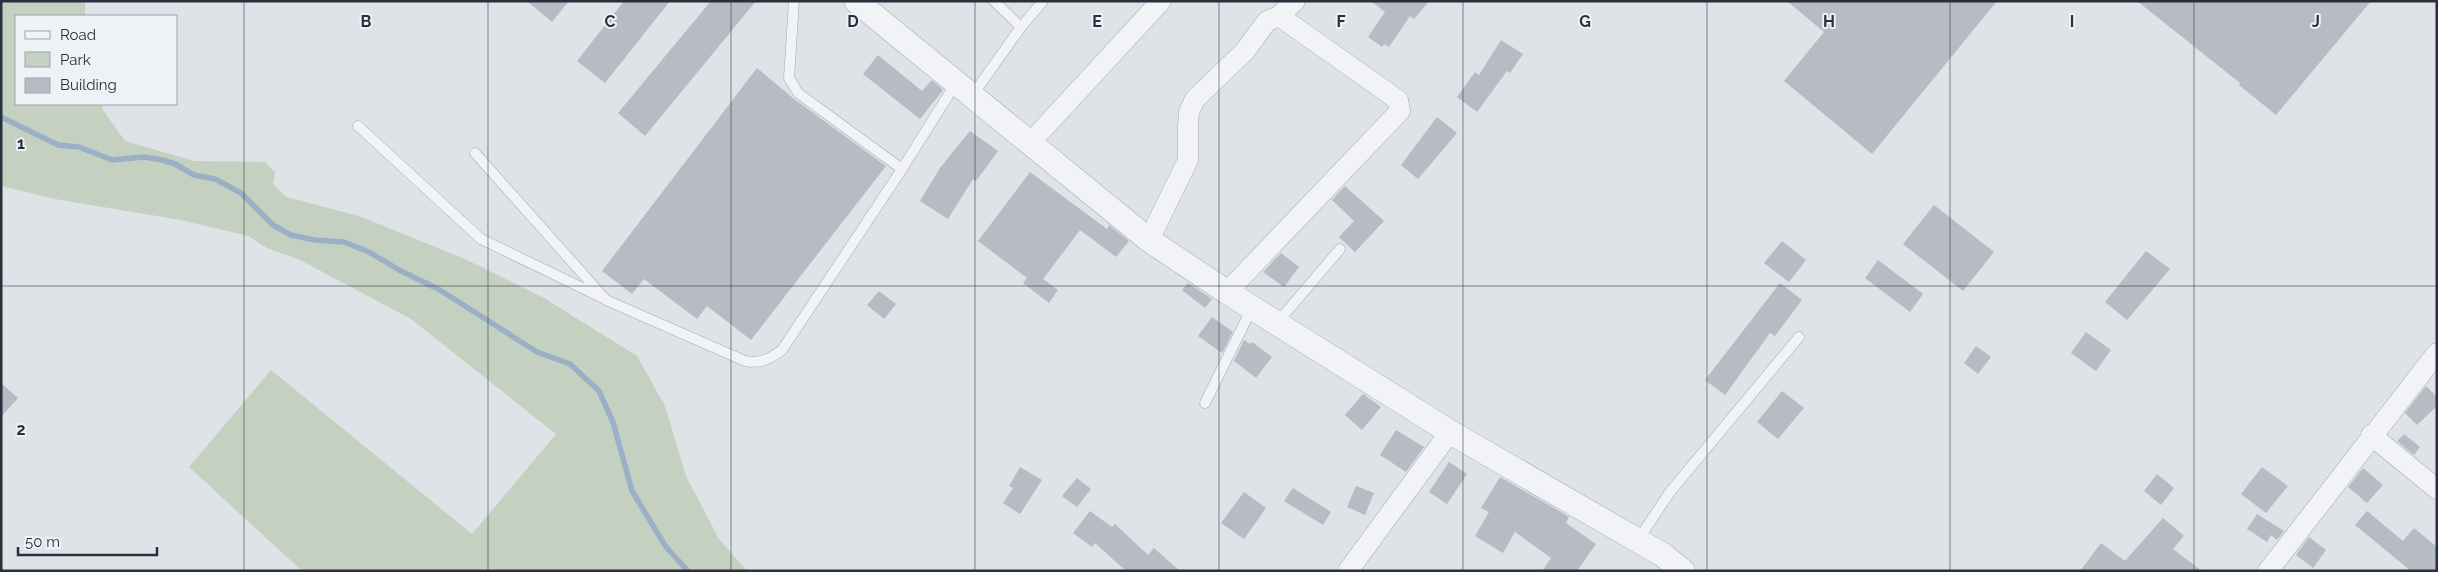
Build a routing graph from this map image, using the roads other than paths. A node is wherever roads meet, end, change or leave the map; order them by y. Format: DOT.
graph roads {
  1 [pos="794,1"];
  2 [pos="856,1"];
  3 [pos="994,1"];
  4 [pos="1043,1"];
  5 [pos="1160,1"];
  6 [pos="1296,1"];
  7 [pos="1279,16"];
  8 [pos="1021,27"];
  9 [pos="964,89"];
  10 [pos="358,126"];
  11 [pos="1030,143"];
  12 [pos="475,153"];
  13 [pos="902,169"];
  14 [pos="1149,240"];
  15 [pos="1340,249"];
  16 [pos="1227,292"];
  17 [pos="606,300"];
  18 [pos="1252,308"];
  19 [pos="1277,323"];
  20 [pos="1799,337"];
  21 [pos="2437,353"];
  22 [pos="1205,403"];
  23 [pos="1450,432"];
  24 [pos="2371,435"];
  25 [pos="2437,489"];
  26 [pos="1638,540"];
  27 [pos="1348,571"];
  28 [pos="1682,571"];
  29 [pos="2268,571"];
  1 -- 13 [label="lane"];
  2 -- 9 [label="street"];
  3 -- 8 [label="lane"];
  4 -- 8 [label="lane"];
  5 -- 11 [label="street"];
  6 -- 7 [label="street"];
  7 -- 14 [label="street"];
  7 -- 16 [label="street"];
  8 -- 9 [label="lane"];
  9 -- 11 [label="street"];
  9 -- 13 [label="lane"];
  10 -- 17 [label="lane"];
  11 -- 14 [label="street"];
  12 -- 17 [label="lane"];
  13 -- 17 [label="lane"];
  14 -- 16 [label="street"];
  15 -- 19 [label="lane"];
  16 -- 18 [label="street"];
  18 -- 19 [label="street"];
  18 -- 22 [label="lane"];
  19 -- 23 [label="street"];
  20 -- 26 [label="lane"];
  21 -- 24 [label="street"];
  23 -- 26 [label="street"];
  23 -- 27 [label="street"];
  24 -- 25 [label="street"];
  24 -- 29 [label="street"];
  26 -- 28 [label="street"];
}
